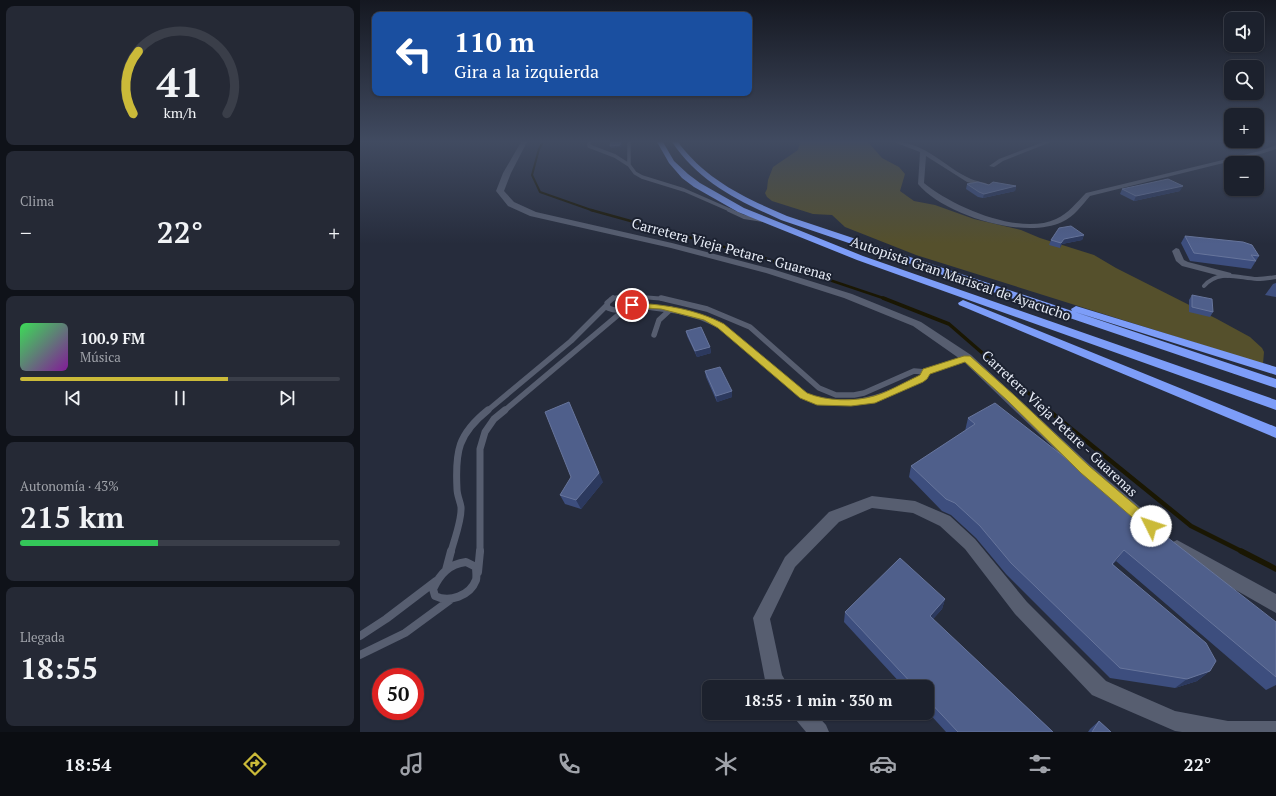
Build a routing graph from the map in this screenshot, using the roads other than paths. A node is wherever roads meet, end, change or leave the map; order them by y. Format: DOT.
graph roads {
  1 [pos="505,176"];
  2 [pos="642,176"];
  3 [pos="687,176"];
  4 [pos="707,176"];
  5 [pos="922,176"];
  6 [pos="963,176"];
  7 [pos="1162,176"];
  8 [pos="988,186"];
  9 [pos="768,221"];
  10 [pos="836,237"];
  11 [pos="822,244"];
  12 [pos="1176,251"];
  13 [pos="1228,275"];
  14 [pos="1276,277"];
  15 [pos="1204,286"];
  16 [pos="629,296"];
  17 [pos="632,305"];
  18 [pos="606,306"];
  19 [pos="671,309"];
  20 [pos="624,310"];
  21 [pos="654,336"];
  22 [pos="967,358"];
  23 [pos="1276,371"];
  24 [pos="926,372"];
  25 [pos="1276,384"];
  26 [pos="1276,405"];
  27 [pos="1276,433"];
  28 [pos="1150,525"];
  29 [pos="1168,540"];
  30 [pos="446,570"];
  31 [pos="478,572"];
  32 [pos="436,581"];
  33 [pos="451,600"];
  34 [pos="1276,604"];
  35 [pos="360,636"];
  36 [pos="360,655"];
  37 [pos="774,680"];
  38 [pos="809,720"];
  39 [pos="1276,731"];
  40 [pos="819,732"];
  1 -- 22 [label="main road, Carretera Vieja Petare - Guarenas"];
  2 -- 9 [label="lane"];
  3 -- 9 [label="highway, Autopista Gran Mariscal de Ayacucho"];
  4 -- 10 [label="highway, Autopista Gran Mariscal de Ayacucho"];
  5 -- 7 [label="street"];
  6 -- 8 [label="street"];
  9 -- 11 [label="highway, Autopista Gran Mariscal de Ayacucho"];
  10 -- 23 [label="highway"];
  10 -- 25 [label="highway, Autopista Gran Mariscal de Ayacucho"];
  11 -- 26 [label="highway, Autopista Gran Mariscal de Ayacucho"];
  11 -- 27 [label="highway"];
  12 -- 13 [label="street"];
  13 -- 14 [label="lane"];
  13 -- 15 [label="lane"];
  16 -- 17 [label="lane"];
  16 -- 18 [label="lane"];
  16 -- 24 [label="lane"];
  17 -- 19 [label="lane"];
  17 -- 20 [label="lane"];
  18 -- 20 [label="lane"];
  18 -- 30 [label="lane"];
  19 -- 21 [label="lane"];
  19 -- 24 [label="lane"];
  20 -- 31 [label="lane"];
  22 -- 24 [label="lane"];
  22 -- 28 [label="main road, Carretera Vieja Petare - Guarenas"];
  29 -- 34 [label="main road"];
  30 -- 31 [label="lane"];
  30 -- 32 [label="lane"];
  31 -- 33 [label="lane"];
  32 -- 33 [label="lane"];
  32 -- 35 [label="lane"];
  33 -- 36 [label="lane"];
  37 -- 39 [label="street"];
  38 -- 40 [label="street"];
}
